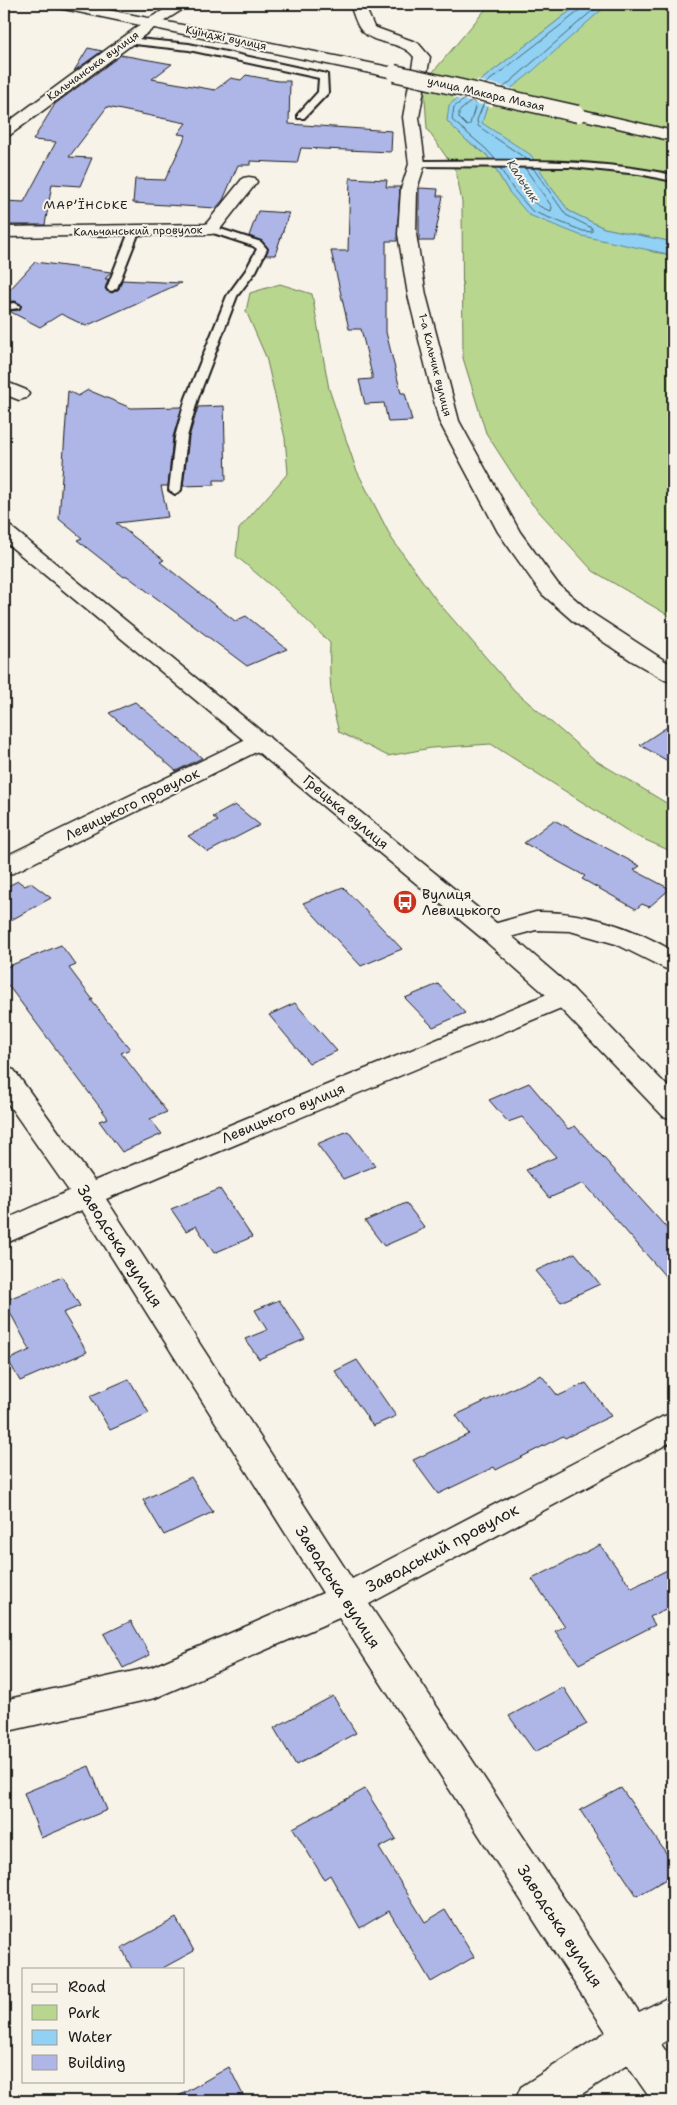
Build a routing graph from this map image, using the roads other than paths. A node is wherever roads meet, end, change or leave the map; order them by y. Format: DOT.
graph roads {
  1 [pos="59,4"];
  2 [pos="184,4"];
  3 [pos="357,4"];
  4 [pos="153,22"];
  5 [pos="128,41"];
  6 [pos="394,73"];
  7 [pos="301,116"];
  8 [pos="4,132"];
  9 [pos="673,136"];
  10 [pos="416,164"];
  11 [pos="673,178"];
  12 [pos="249,182"];
  13 [pos="211,229"];
  14 [pos="4,232"];
  15 [pos="134,232"];
  16 [pos="112,288"];
  17 [pos="175,490"];
  18 [pos="4,531"];
  19 [pos="673,675"];
  20 [pos="260,741"];
  21 [pos="4,867"];
  22 [pos="492,933"];
  23 [pos="673,962"];
  24 [pos="564,996"];
  25 [pos="4,1077"];
  26 [pos="673,1109"];
  27 [pos="88,1195"];
  28 [pos="4,1233"];
  29 [pos="673,1426"];
  30 [pos="346,1599"];
  31 [pos="4,1716"];
  32 [pos="673,2015"];
  33 [pos="633,2038"];
  34 [pos="673,2097"];
  35 [pos="535,2101"];
  1 -- 4 [label="street, Куїнджі вулиця"];
  2 -- 4 [label="street, Кальчанська вулиця"];
  3 -- 10 [label="street, 1-а Кальчик вулиця"];
  4 -- 5 [label="street, Кальчанська вулиця"];
  4 -- 6 [label="street, Куїнджі вулиця"];
  5 -- 7 [label="lane"];
  5 -- 8 [label="street, Кальчанська вулиця"];
  6 -- 9 [label="street, улица Макара Мазая, bridge"];
  10 -- 11 [label="lane"];
  10 -- 19 [label="street, 1-а Кальчик вулиця"];
  12 -- 13 [label="street, Кальчанський провулок"];
  13 -- 15 [label="street, Кальчанський провулок"];
  13 -- 17 [label="lane"];
  14 -- 15 [label="street, Кальчанський провулок"];
  15 -- 16 [label="lane"];
  18 -- 20 [label="street, Грецька вулиця"];
  20 -- 21 [label="street, Левицького провулок"];
  20 -- 22 [label="street, Грецька вулиця"];
  22 -- 23 [label="street"];
  22 -- 24 [label="street, Грецька вулиця"];
  24 -- 26 [label="street, Грецька вулиця"];
  24 -- 27 [label="street, Левицького вулиця"];
  25 -- 27 [label="street, Заводська вулиця"];
  27 -- 28 [label="street, Левицького вулиця"];
  27 -- 30 [label="street, Заводська вулиця"];
  29 -- 30 [label="street, Заводський провулок"];
  30 -- 31 [label="street, Заводський провулок"];
  30 -- 33 [label="street, Заводська вулиця"];
  32 -- 33 [label="street"];
  33 -- 34 [label="street, Заводська вулиця"];
  33 -- 35 [label="street"];
}
